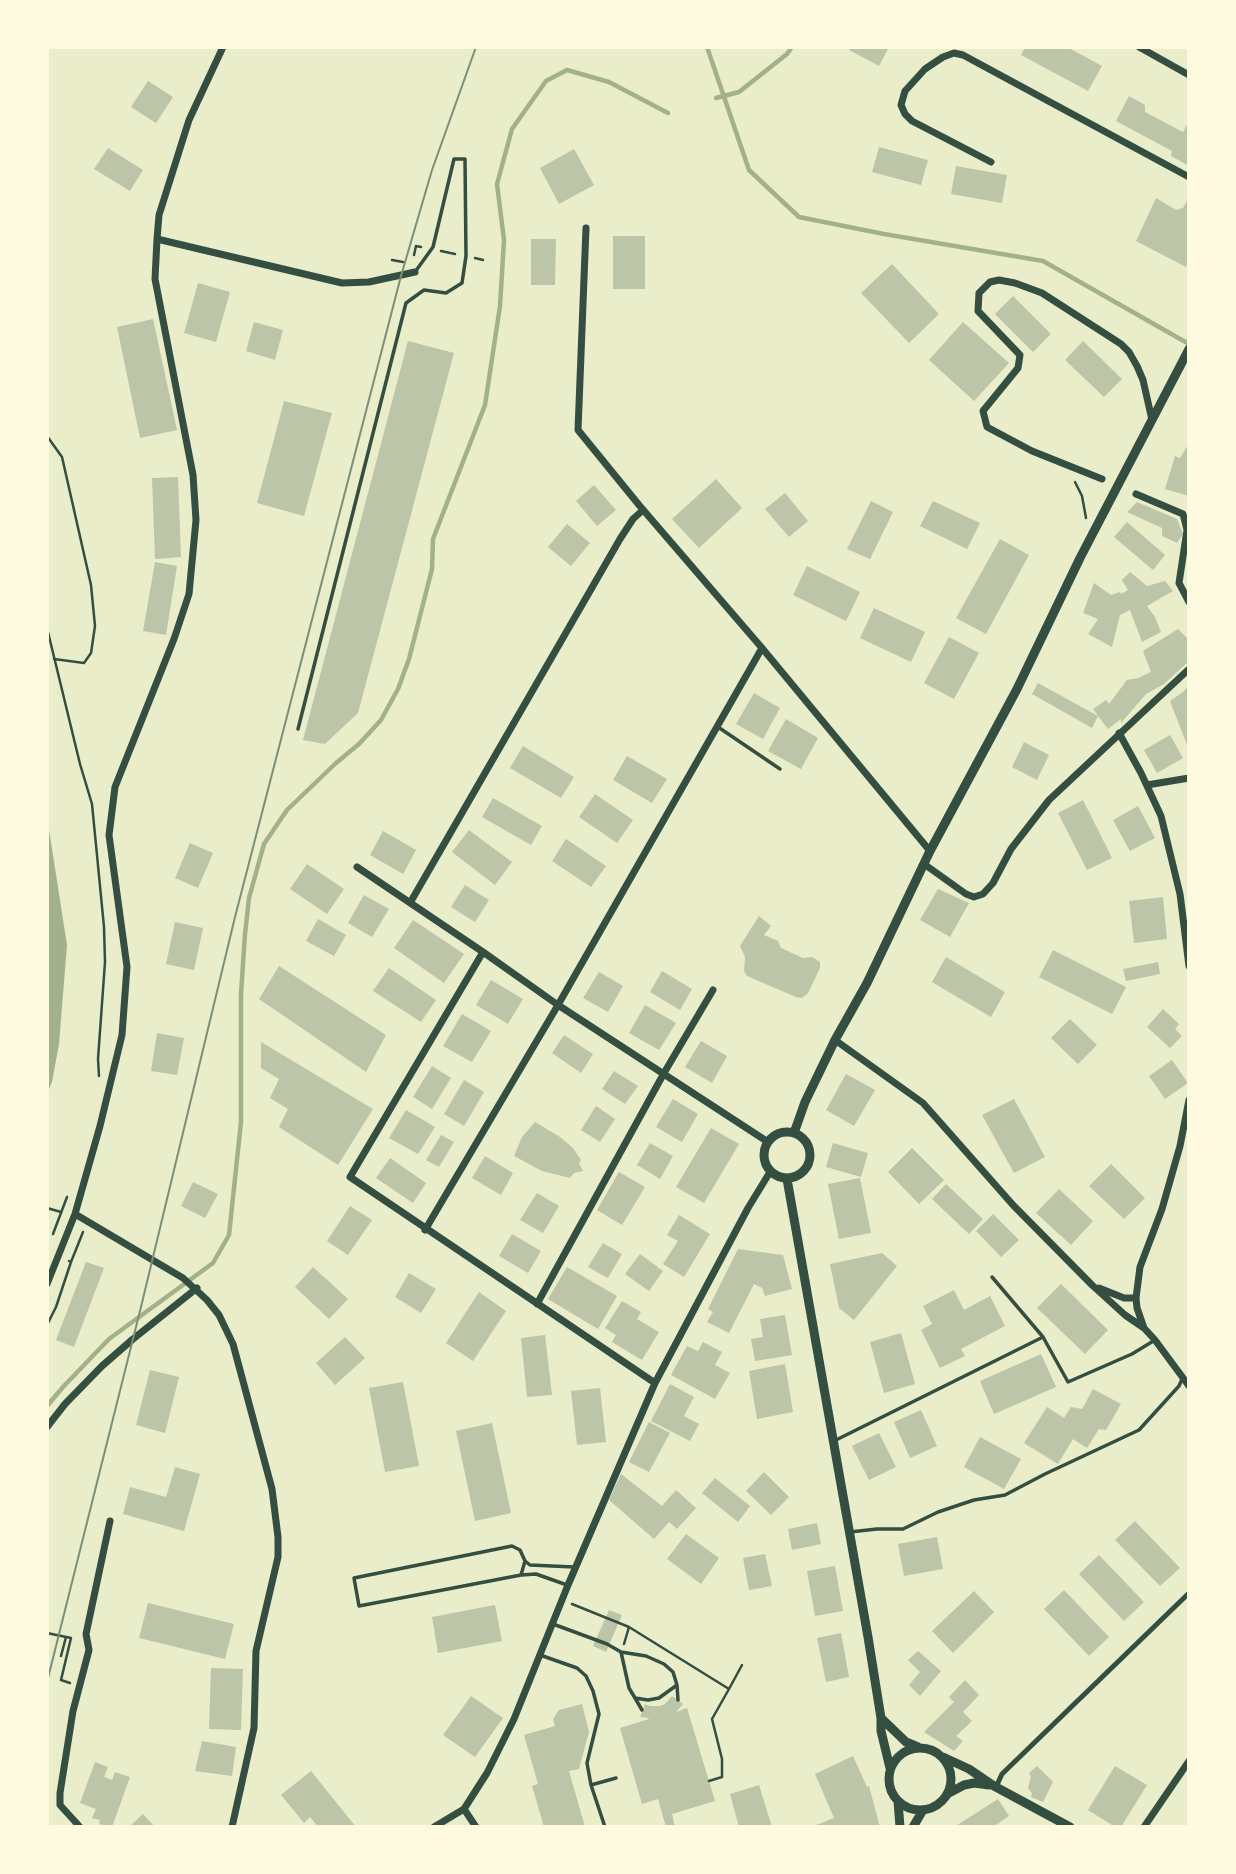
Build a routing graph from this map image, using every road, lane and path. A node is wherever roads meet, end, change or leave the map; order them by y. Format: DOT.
graph roads {
  1 [pos="223,47"];
  2 [pos="1139,47"];
  3 [pos="1189,75"];
  4 [pos="991,162"];
  5 [pos="1189,177"];
  6 [pos="586,228"];
  7 [pos="157,239"];
  8 [pos="415,272"];
  9 [pos="1189,349"];
  10 [pos="1152,421"];
  11 [pos="47,436"];
  12 [pos="1060,462"];
  13 [pos="1102,479"];
  14 [pos="1136,494"];
  15 [pos="643,510"];
  16 [pos="1090,538"];
  17 [pos="1189,602"];
  18 [pos="47,628"];
  19 [pos="762,648"];
  20 [pos="54,659"];
  21 [pos="1189,669"];
  22 [pos="716,726"];
  23 [pos="298,729"];
  24 [pos="1119,733"];
  25 [pos="780,769"];
  26 [pos="1189,778"];
  27 [pos="1147,785"];
  28 [pos="930,851"];
  29 [pos="924,864"];
  30 [pos="357,867"];
  31 [pos="410,903"];
  32 [pos="483,952"];
  33 [pos="1189,966"];
  34 [pos="713,990"];
  35 [pos="558,1005"];
  36 [pos="835,1040"];
  37 [pos="664,1073"];
  38 [pos="100,1082"];
  39 [pos="1189,1100"];
  40 [pos="794,1133"];
  41 [pos="768,1142"];
  42 [pos="771,1172"];
  43 [pos="787,1179"];
  44 [pos="69,1189"];
  45 [pos="47,1208"];
  46 [pos="61,1212"];
  47 [pos="75,1213"];
  48 [pos="425,1230"];
  49 [pos="82,1233"];
  50 [pos="52,1237"];
  51 [pos="71,1262"];
  52 [pos="992,1277"];
  53 [pos="47,1284"];
  54 [pos="1092,1284"];
  55 [pos="197,1288"];
  56 [pos="1136,1298"];
  57 [pos="537,1304"];
  58 [pos="1144,1328"];
  59 [pos="1043,1337"];
  60 [pos="1155,1340"];
  61 [pos="1183,1377"];
  62 [pos="655,1383"];
  63 [pos="1189,1386"];
  64 [pos="47,1427"];
  65 [pos="834,1441"];
  66 [pos="110,1521"];
  67 [pos="850,1532"];
  68 [pos="525,1561"];
  69 [pos="576,1567"];
  70 [pos="521,1575"];
  71 [pos="568,1585"];
  72 [pos="1189,1593"];
  73 [pos="552,1624"];
  74 [pos="629,1627"];
  75 [pos="47,1633"];
  76 [pos="66,1637"];
  77 [pos="621,1652"];
  78 [pos="540,1655"];
  79 [pos="61,1656"];
  80 [pos="743,1665"];
  81 [pos="61,1681"];
  82 [pos="677,1685"];
  83 [pos="729,1689"];
  84 [pos="635,1698"];
  85 [pos="678,1700"];
  86 [pos="642,1710"];
  87 [pos="881,1718"];
  88 [pos="921,1748"];
  89 [pos="941,1757"];
  90 [pos="1189,1761"];
  91 [pos="890,1768"];
  92 [pos="616,1777"];
  93 [pos="591,1785"];
  94 [pos="995,1786"];
  95 [pos="946,1795"];
  96 [pos="898,1801"];
  97 [pos="464,1809"];
  98 [pos="923,1810"];
  99 [pos="80,1827"];
  100 [pos="232,1827"];
  101 [pos="434,1827"];
  102 [pos="476,1827"];
  103 [pos="605,1827"];
  104 [pos="900,1827"];
  105 [pos="913,1827"];
  106 [pos="1070,1827"];
  107 [pos="1144,1827"];
  1 -- 7 [label="street"];
  2 -- 3 [label="street"];
  4 -- 5 [label="street"];
  6 -- 15 [label="street"];
  7 -- 8 [label="street"];
  7 -- 47 [label="street"];
  8 -- 23 [label="lane"];
  9 -- 10 [label="street"];
  10 -- 12 [label="street"];
  10 -- 16 [label="street"];
  11 -- 20 [label="path"];
  12 -- 13 [label="street"];
  12 -- 16 [label="path"];
  14 -- 17 [label="street"];
  15 -- 19 [label="street"];
  15 -- 31 [label="street"];
  16 -- 28 [label="street"];
  18 -- 20 [label="path"];
  19 -- 22 [label="street"];
  19 -- 28 [label="street"];
  20 -- 38 [label="path"];
  21 -- 24 [label="street"];
  22 -- 25 [label="lane"];
  22 -- 35 [label="street"];
  24 -- 27 [label="street"];
  24 -- 29 [label="street"];
  26 -- 27 [label="street"];
  27 -- 33 [label="street"];
  28 -- 29 [label="street"];
  29 -- 36 [label="street"];
  30 -- 31 [label="street"];
  31 -- 32 [label="street"];
  32 -- 35 [label="street"];
  32 -- 48 [label="street"];
  34 -- 37 [label="street"];
  35 -- 37 [label="street"];
  35 -- 48 [label="street"];
  36 -- 40 [label="street"];
  36 -- 54 [label="street"];
  37 -- 41 [label="street"];
  37 -- 57 [label="street"];
  39 -- 56 [label="street"];
  40 -- 41 [label="street"];
  40 -- 43 [label="street"];
  41 -- 42 [label="street"];
  42 -- 43 [label="street"];
  42 -- 62 [label="street"];
  43 -- 65 [label="street"];
  44 -- 46 [label="path"];
  45 -- 46 [label="path"];
  46 -- 50 [label="path"];
  47 -- 53 [label="street"];
  47 -- 55 [label="street"];
  48 -- 57 [label="street"];
  49 -- 51 [label="path"];
  52 -- 59 [label="lane"];
  54 -- 56 [label="street"];
  54 -- 58 [label="street"];
  55 -- 64 [label="street"];
  55 -- 100 [label="street"];
  56 -- 58 [label="street"];
  57 -- 62 [label="street"];
  58 -- 60 [label="street"];
  59 -- 60 [label="lane"];
  59 -- 65 [label="lane"];
  60 -- 61 [label="street"];
  61 -- 63 [label="street"];
  61 -- 67 [label="lane"];
  62 -- 69 [label="street"];
  65 -- 67 [label="street"];
  66 -- 99 [label="street"];
  67 -- 87 [label="street"];
  68 -- 69 [label="lane"];
  68 -- 70 [label="lane"];
  68 -- 70 [label="lane"];
  69 -- 71 [label="street"];
  70 -- 71 [label="lane"];
  71 -- 73 [label="street"];
  72 -- 94 [label="street"];
  73 -- 77 [label="lane"];
  73 -- 78 [label="street"];
  74 -- 77 [label="path"];
  75 -- 76 [label="path"];
  76 -- 79 [label="path"];
  76 -- 81 [label="path"];
  77 -- 82 [label="lane"];
  77 -- 84 [label="lane"];
  78 -- 93 [label="lane"];
  78 -- 97 [label="street"];
  80 -- 83 [label="path"];
  82 -- 84 [label="lane"];
  82 -- 85 [label="lane"];
  84 -- 86 [label="lane"];
  87 -- 88 [label="street"];
  87 -- 91 [label="street"];
  88 -- 89 [label="street"];
  88 -- 91 [label="street"];
  89 -- 94 [label="street"];
  89 -- 95 [label="street"];
  90 -- 107 [label="street"];
  91 -- 96 [label="street"];
  92 -- 93 [label="lane"];
  93 -- 103 [label="lane"];
  94 -- 95 [label="street"];
  94 -- 106 [label="street"];
  95 -- 98 [label="street"];
  96 -- 98 [label="street"];
  96 -- 104 [label="street"];
  97 -- 101 [label="street"];
  97 -- 102 [label="street"];
  98 -- 105 [label="street"];
}
